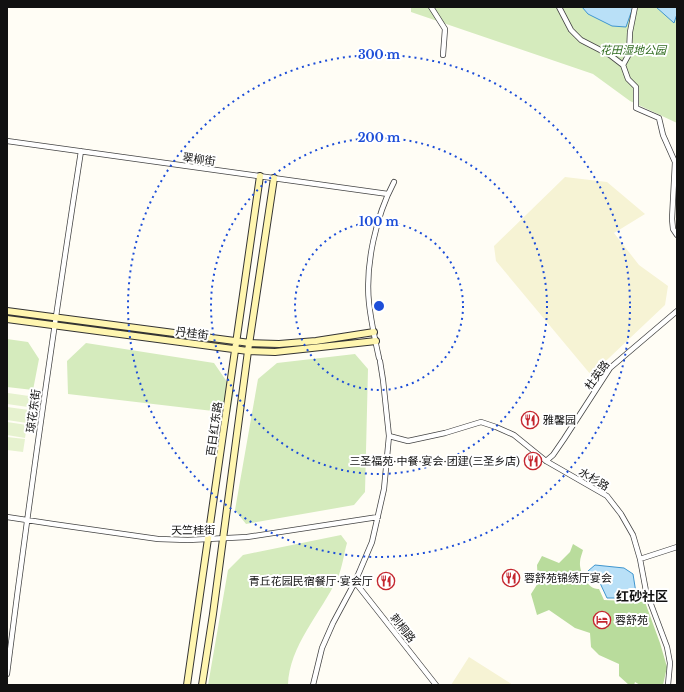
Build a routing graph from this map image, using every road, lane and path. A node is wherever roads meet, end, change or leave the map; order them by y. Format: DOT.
graph roads {
  1 [pos="432,7"];
  2 [pos="559,7"];
  3 [pos="636,7"];
  4 [pos="443,56"];
  5 [pos="623,65"];
  6 [pos="7,141"];
  7 [pos="81,151"];
  8 [pos="260,176"];
  9 [pos="274,178"];
  10 [pos="394,182"];
  11 [pos="388,194"];
  12 [pos="674,218"];
  13 [pos="677,235"];
  14 [pos="7,311"];
  15 [pos="677,311"];
  16 [pos="56,318"];
  17 [pos="7,319"];
  18 [pos="54,325"];
  19 [pos="374,332"];
  20 [pos="236,341"];
  21 [pos="376,341"];
  22 [pos="250,343"];
  23 [pos="235,349"];
  24 [pos="248,351"];
  25 [pos="389,436"];
  26 [pos="546,461"];
  27 [pos="7,517"];
  28 [pos="378,517"];
  29 [pos="27,520"];
  30 [pos="208,539"];
  31 [pos="223,539"];
  32 [pos="677,547"];
  33 [pos="640,559"];
  34 [pos="355,582"];
  35 [pos="10,632"];
  36 [pos="7,674"];
  37 [pos="187,685"];
  38 [pos="202,685"];
  39 [pos="313,685"];
  40 [pos="436,685"];
  41 [pos="668,685"];
  1 -- 4 [label="street"];
  2 -- 5 [label="street"];
  3 -- 5 [label="street"];
  5 -- 12 [label="street"];
  6 -- 7 [label="street, 翠柳街"];
  7 -- 8 [label="street, 翠柳街"];
  7 -- 16 [label="street, 琼花东街"];
  8 -- 9 [label="street, 翠柳街"];
  8 -- 20 [label="street, 百日红东路"];
  9 -- 11 [label="street, 翠柳街"];
  9 -- 22 [label="street"];
  10 -- 11 [label="street"];
  11 -- 19 [label="street"];
  12 -- 13 [label="street"];
  14 -- 16 [label="street, 丹桂街"];
  15 -- 26 [label="street, 杜英路"];
  16 -- 18 [label="street, 琼花东街"];
  16 -- 20 [label="street, 丹桂街"];
  17 -- 18 [label="street, 丹桂街"];
  18 -- 23 [label="street, 丹桂街"];
  18 -- 29 [label="street, 琼花东街"];
  19 -- 21 [label="street"];
  19 -- 22 [label="street, 丹桂街"];
  20 -- 22 [label="street, 丹桂街"];
  20 -- 23 [label="street, 百日红东路"];
  21 -- 24 [label="street, 丹桂街"];
  21 -- 25 [label="street"];
  22 -- 24 [label="street"];
  23 -- 24 [label="street, 丹桂街"];
  23 -- 30 [label="street, 百日红东路"];
  24 -- 31 [label="street"];
  25 -- 26 [label="street, 水杉路"];
  25 -- 28 [label="street"];
  26 -- 33 [label="street, 水杉路"];
  27 -- 29 [label="street, 天竺桂街"];
  28 -- 31 [label="street, 天竺桂街"];
  28 -- 34 [label="street"];
  29 -- 30 [label="street, 天竺桂街"];
  29 -- 35 [label="street, 琼花东街"];
  30 -- 31 [label="street, 天竺桂街"];
  30 -- 37 [label="street, 百日红东路"];
  31 -- 38 [label="street"];
  32 -- 33 [label="street"];
  33 -- 41 [label="street, 水杉路"];
  34 -- 39 [label="street"];
  34 -- 40 [label="street, 刺桐路"];
  35 -- 36 [label="street, 琼花东街"];
}
